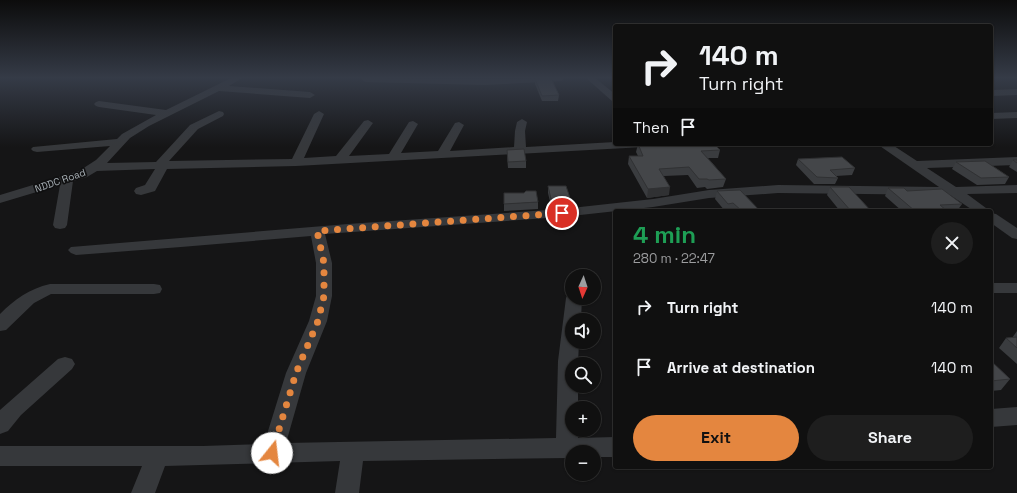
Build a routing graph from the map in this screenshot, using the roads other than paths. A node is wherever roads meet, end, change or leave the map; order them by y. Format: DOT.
graph roads {
  1 [pos="192,101"];
  2 [pos="99,104"];
  3 [pos="167,113"];
  4 [pos="219,114"];
  5 [pos="319,114"];
  6 [pos="1017,115"];
  7 [pos="993,116"];
  8 [pos="522,122"];
  9 [pos="368,123"];
  10 [pos="413,124"];
  11 [pos="459,124"];
  12 [pos="120,142"];
  13 [pos="613,145"];
  14 [pos="886,146"];
  15 [pos="37,148"];
  16 [pos="520,149"];
  17 [pos="442,154"];
  18 [pos="393,156"];
  19 [pos="340,159"];
  20 [pos="1017,161"];
  21 [pos="296,162"];
  22 [pos="916,165"];
  23 [pos="161,166"];
  24 [pos="93,168"];
  25 [pos="67,179"];
  26 [pos="1017,189"];
  27 [pos="141,191"];
  28 [pos="954,191"];
  29 [pos="0,199"];
  30 [pos="980,209"];
  31 [pos="993,218"];
  32 [pos="60,224"];
  33 [pos="317,231"];
  34 [pos="1017,236"];
  35 [pos="76,250"];
  36 [pos="993,288"];
  37 [pos="1017,288"];
  38 [pos="154,289"];
  39 [pos="573,305"];
  40 [pos="0,325"];
  41 [pos="65,364"];
  42 [pos="1017,416"];
  43 [pos="993,418"];
  44 [pos="0,425"];
  45 [pos="568,445"];
  46 [pos="601,447"];
  47 [pos="613,447"];
  48 [pos="565,448"];
  49 [pos="354,451"];
  50 [pos="272,453"];
  51 [pos="0,456"];
  52 [pos="158,456"];
  53 [pos="143,493"];
  54 [pos="347,493"];
  1 -- 3 [label="street, NDDC Road"];
  2 -- 3 [label="street"];
  3 -- 12 [label="street, NDDC Road"];
  4 -- 23 [label="street"];
  5 -- 21 [label="street"];
  6 -- 7 [label="street"];
  8 -- 16 [label="street"];
  9 -- 19 [label="street"];
  10 -- 18 [label="street"];
  11 -- 17 [label="street"];
  12 -- 15 [label="street"];
  12 -- 24 [label="street, NDDC Road"];
  13 -- 16 [label="street"];
  14 -- 22 [label="street"];
  16 -- 17 [label="street"];
  17 -- 18 [label="street"];
  18 -- 19 [label="street"];
  19 -- 21 [label="street"];
  20 -- 22 [label="street"];
  21 -- 23 [label="street"];
  22 -- 28 [label="street"];
  23 -- 24 [label="street"];
  23 -- 27 [label="street"];
  24 -- 25 [label="street, NDDC Road"];
  25 -- 29 [label="street, NDDC Road"];
  25 -- 32 [label="street"];
  26 -- 28 [label="street"];
  28 -- 30 [label="street"];
  28 -- 33 [label="street"];
  31 -- 34 [label="street"];
  33 -- 35 [label="street"];
  33 -- 50 [label="street"];
  36 -- 37 [label="street"];
  38 -- 40 [label="street"];
  39 -- 45 [label="street"];
  41 -- 44 [label="street"];
  42 -- 43 [label="street"];
  46 -- 47 [label="street"];
  48 -- 49 [label="street"];
  49 -- 50 [label="street"];
  49 -- 54 [label="street"];
  50 -- 52 [label="street"];
  51 -- 52 [label="street"];
  52 -- 53 [label="street"];
}
